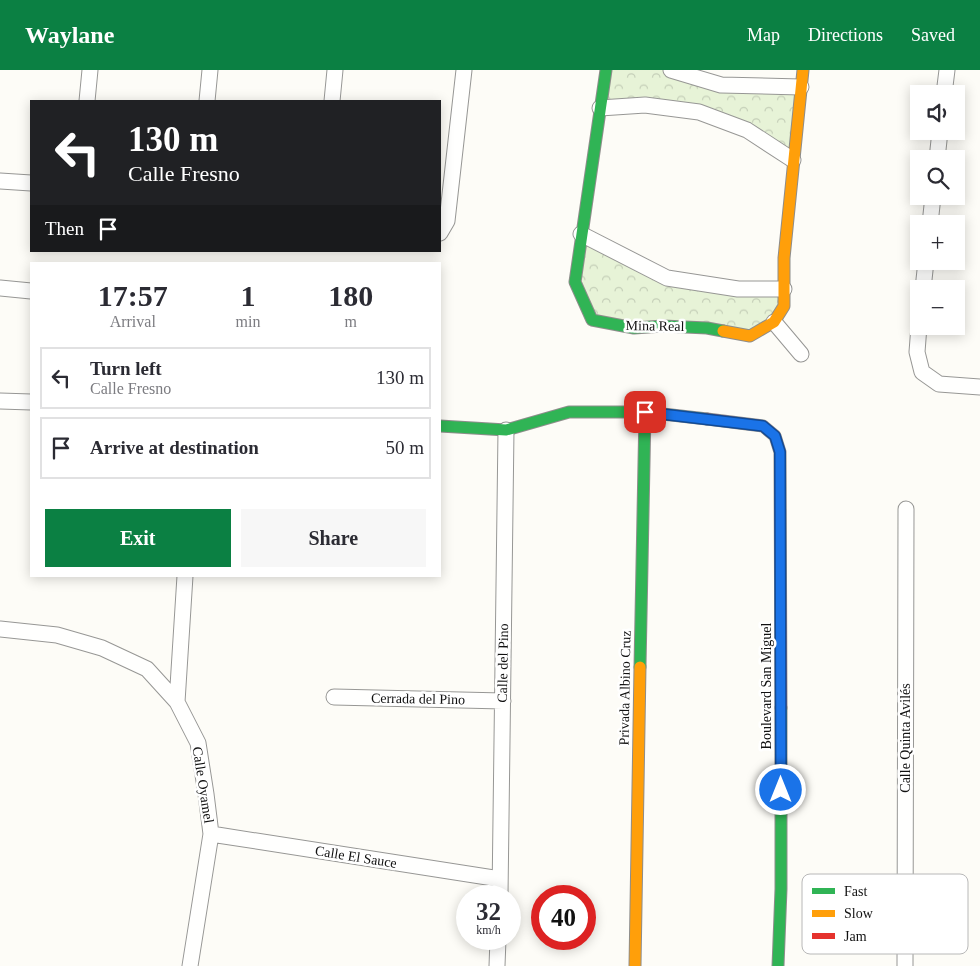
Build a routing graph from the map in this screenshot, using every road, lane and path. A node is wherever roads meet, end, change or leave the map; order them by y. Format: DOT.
graph roads {
  1 [pos="90,70"];
  2 [pos="210,70"];
  3 [pos="335,70"];
  4 [pos="464,70"];
  5 [pos="606,70"];
  6 [pos="671,70"];
  7 [pos="803,70"];
  8 [pos="947,70"];
  9 [pos="945,85"];
  10 [pos="801,87"];
  11 [pos="88,100"];
  12 [pos="207,100"];
  13 [pos="332,100"];
  14 [pos="600,108"];
  15 [pos="793,160"];
  16 [pos="0,181"];
  17 [pos="30,183"];
  18 [pos="441,231"];
  19 [pos="581,234"];
  20 [pos="0,288"];
  21 [pos="784,289"];
  22 [pos="30,291"];
  23 [pos="774,322"];
  24 [pos="919,335"];
  25 [pos="801,354"];
  26 [pos="980,387"];
  27 [pos="0,401"];
  28 [pos="30,402"];
  29 [pos="645,412"];
  30 [pos="441,426"];
  31 [pos="506,430"];
  32 [pos="906,509"];
  33 [pos="185,577"];
  34 [pos="0,629"];
  35 [pos="334,697"];
  36 [pos="503,701"];
  37 [pos="177,702"];
  38 [pos="211,834"];
  39 [pos="905,874"];
  40 [pos="500,880"];
  41 [pos="500,885"];
  42 [pos="498,950"];
  43 [pos="190,966"];
  44 [pos="498,966"];
  45 [pos="635,966"];
  46 [pos="778,966"];
  1 -- 11 [label="street"];
  2 -- 12 [label="street"];
  3 -- 13 [label="street"];
  4 -- 18 [label="street"];
  5 -- 14 [label="street, Mina Real"];
  6 -- 10 [label="street"];
  7 -- 10 [label="street"];
  8 -- 9 [label="street"];
  10 -- 15 [label="street"];
  14 -- 15 [label="street"];
  14 -- 19 [label="street, Mina Real"];
  15 -- 21 [label="street"];
  16 -- 17 [label="street"];
  19 -- 21 [label="street"];
  19 -- 23 [label="street, Mina Real"];
  20 -- 22 [label="street"];
  21 -- 23 [label="street"];
  23 -- 25 [label="street"];
  24 -- 26 [label="street"];
  27 -- 28 [label="street"];
  29 -- 31 [label="street"];
  29 -- 45 [label="street, Privada Albino Cruz"];
  29 -- 46 [label="street, Boulevard San Miguel"];
  30 -- 31 [label="street"];
  31 -- 36 [label="street, Calle del Pino"];
  32 -- 39 [label="street, Calle Quinta Avilés"];
  33 -- 37 [label="street"];
  34 -- 37 [label="street, Calle Oyamel"];
  35 -- 36 [label="street, Cerrada del Pino"];
  36 -- 40 [label="street, Calle del Pino"];
  37 -- 38 [label="street, Calle Oyamel"];
  38 -- 40 [label="street, Calle El Sauce"];
  38 -- 43 [label="street, Calle Oyamel"];
  40 -- 41 [label="street, Calle del Pino"];
  42 -- 44 [label="street"];
}
